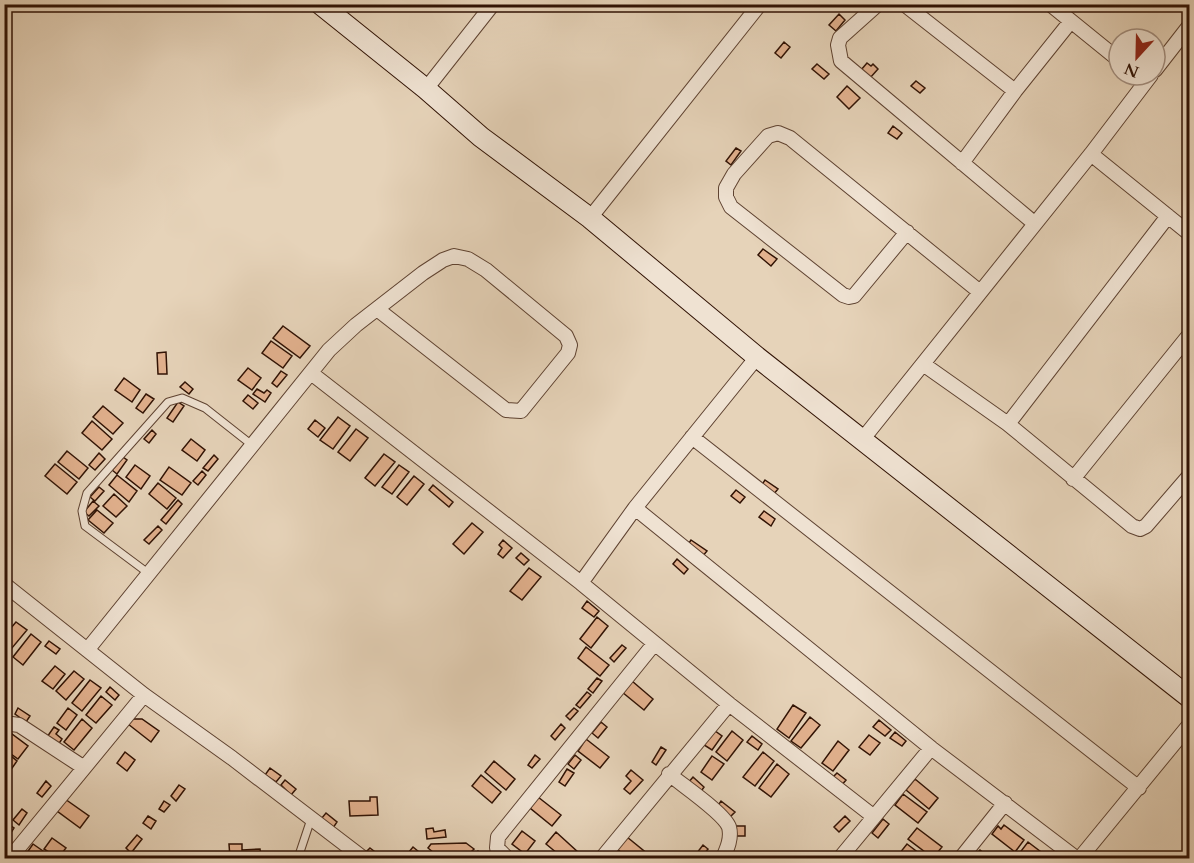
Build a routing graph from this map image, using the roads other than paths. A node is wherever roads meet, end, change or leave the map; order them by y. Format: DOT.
graph roads {
  1 [pos="320,4"];
  2 [pos="493,4"];
  3 [pos="760,4"];
  4 [pos="879,4"];
  5 [pos="904,4"];
  6 [pos="1050,4"];
  7 [pos="1071,21"];
  8 [pos="1190,25"];
  9 [pos="1107,50"];
  10 [pos="1167,55"];
  11 [pos="1138,87"];
  12 [pos="426,89"];
  13 [pos="1015,91"];
  14 [pos="1091,154"];
  15 [pos="962,163"];
  16 [pos="1168,216"];
  17 [pos="591,218"];
  18 [pos="1034,222"];
  19 [pos="906,232"];
  20 [pos="1190,234"];
  21 [pos="980,292"];
  22 [pos="377,309"];
  23 [pos="1190,334"];
  24 [pos="1185,350"];
  25 [pos="757,357"];
  26 [pos="923,364"];
  27 [pos="311,373"];
  28 [pos="1008,424"];
  29 [pos="692,437"];
  30 [pos="862,440"];
  31 [pos="252,445"];
  32 [pos="1190,475"];
  33 [pos="1073,479"];
  34 [pos="635,508"];
  35 [pos="148,573"];
  36 [pos="581,583"];
  37 [pos="4,584"];
  38 [pos="654,644"];
  39 [pos="88,649"];
  40 [pos="144,696"];
  41 [pos="1190,698"];
  42 [pos="729,704"];
  43 [pos="4,723"];
  44 [pos="1190,724"];
  45 [pos="931,748"];
  46 [pos="83,767"];
  47 [pos="669,774"];
  48 [pos="1139,789"];
  49 [pos="1005,803"];
  50 [pos="873,816"];
  51 [pos="311,819"];
  52 [pos="10,858"];
  53 [pos="298,858"];
  54 [pos="363,858"];
  55 [pos="507,858"];
  56 [pos="602,858"];
  57 [pos="723,858"];
  58 [pos="840,858"];
  59 [pos="961,858"];
  60 [pos="1078,858"];
  1 -- 12 [label="street"];
  2 -- 12 [label="street"];
  3 -- 17 [label="street"];
  4 -- 15 [label="street"];
  5 -- 13 [label="street"];
  6 -- 7 [label="street"];
  7 -- 9 [label="street"];
  7 -- 13 [label="street"];
  8 -- 10 [label="street"];
  11 -- 14 [label="street"];
  12 -- 17 [label="street"];
  13 -- 15 [label="street"];
  14 -- 16 [label="street"];
  14 -- 18 [label="street"];
  15 -- 18 [label="street"];
  16 -- 20 [label="street"];
  16 -- 28 [label="street"];
  17 -- 25 [label="street"];
  18 -- 21 [label="street"];
  19 -- 19 [label="street"];
  19 -- 21 [label="street"];
  21 -- 26 [label="street"];
  22 -- 22 [label="street"];
  22 -- 27 [label="street"];
  23 -- 24 [label="street"];
  24 -- 33 [label="street"];
  25 -- 29 [label="street"];
  25 -- 30 [label="street"];
  26 -- 28 [label="street"];
  26 -- 30 [label="street"];
  27 -- 31 [label="street"];
  27 -- 36 [label="street"];
  28 -- 33 [label="street"];
  29 -- 34 [label="street"];
  29 -- 48 [label="street"];
  30 -- 41 [label="street"];
  31 -- 35 [label="street"];
  31 -- 35 [label="lane"];
  32 -- 33 [label="street"];
  34 -- 36 [label="street"];
  34 -- 45 [label="street"];
  35 -- 39 [label="street"];
  36 -- 38 [label="street"];
  37 -- 39 [label="street"];
  38 -- 42 [label="street"];
  38 -- 55 [label="street"];
  39 -- 40 [label="street"];
  40 -- 46 [label="street"];
  40 -- 51 [label="street"];
  42 -- 47 [label="street"];
  42 -- 50 [label="street"];
  43 -- 46 [label="street"];
  44 -- 48 [label="street"];
  45 -- 49 [label="street"];
  45 -- 50 [label="street"];
  46 -- 52 [label="street"];
  47 -- 56 [label="street"];
  47 -- 57 [label="street"];
  48 -- 60 [label="street"];
  49 -- 59 [label="street"];
  49 -- 60 [label="street"];
  50 -- 58 [label="street"];
  51 -- 53 [label="lane"];
  51 -- 54 [label="street"];
}
